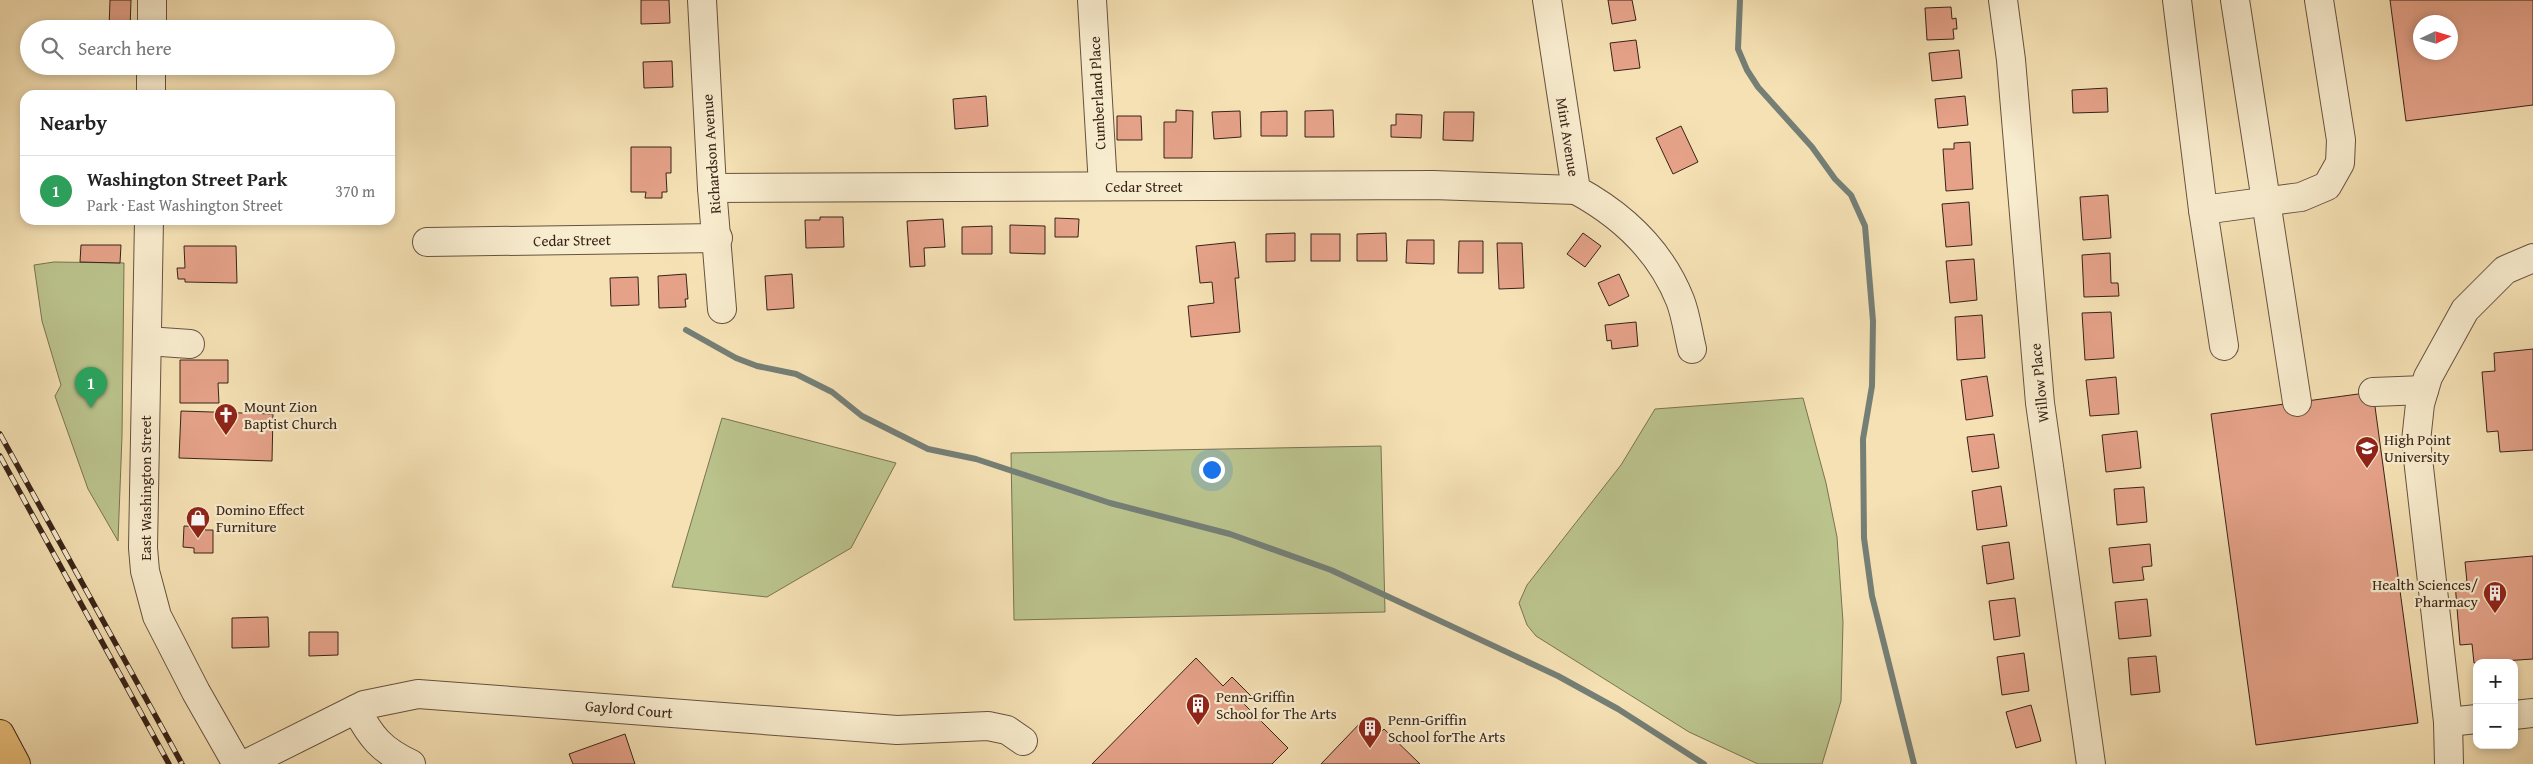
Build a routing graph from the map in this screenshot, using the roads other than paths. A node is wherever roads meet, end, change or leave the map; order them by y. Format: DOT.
graph roads {
  1 [pos="152,0"];
  2 [pos="702,0"];
  3 [pos="1092,0"];
  4 [pos="1547,0"];
  5 [pos="2003,0"];
  6 [pos="2177,0"];
  7 [pos="2236,0"];
  8 [pos="2320,0"];
  9 [pos="152,20"];
  10 [pos="152,75"];
  11 [pos="151,90"];
  12 [pos="1103,186"];
  13 [pos="712,188"];
  14 [pos="1576,190"];
  15 [pos="2265,202"];
  16 [pos="2203,210"];
  17 [pos="149,225"];
  18 [pos="718,238"];
  19 [pos="427,242"];
  20 [pos="2533,258"];
  21 [pos="722,309"];
  22 [pos="147,341"];
  23 [pos="190,344"];
  24 [pos="2224,346"];
  25 [pos="1692,349"];
  26 [pos="2424,390"];
  27 [pos="2373,392"];
  28 [pos="2297,402"];
  29 [pos="356,709"];
  30 [pos="2533,713"];
  31 [pos="2518,715"];
  32 [pos="2473,719"];
  33 [pos="2448,722"];
  34 [pos="0,734"];
  35 [pos="1023,741"];
  36 [pos="16,764"];
  37 [pos="237,764"];
  38 [pos="246,764"];
  39 [pos="411,764"];
  40 [pos="2091,764"];
  41 [pos="2449,764"];
  1 -- 9 [label="street"];
  2 -- 13 [label="street, Richardson Avenue"];
  3 -- 12 [label="street, Cumberland Place"];
  4 -- 14 [label="street, Mint Avenue"];
  5 -- 40 [label="street, Willow Place"];
  6 -- 16 [label="street"];
  7 -- 15 [label="street"];
  8 -- 15 [label="street"];
  10 -- 11 [label="street"];
  12 -- 13 [label="street, Cedar Street"];
  12 -- 14 [label="street, Cedar Street"];
  13 -- 18 [label="street, Richardson Avenue"];
  14 -- 25 [label="street, Mint Avenue"];
  15 -- 16 [label="street"];
  15 -- 28 [label="street"];
  16 -- 24 [label="street"];
  17 -- 22 [label="street, East Washington Street"];
  18 -- 19 [label="street, Cedar Street"];
  18 -- 21 [label="street, Richardson Avenue"];
  20 -- 26 [label="street"];
  22 -- 23 [label="street"];
  22 -- 37 [label="street, East Washington Street"];
  26 -- 27 [label="street"];
  26 -- 33 [label="street"];
  29 -- 35 [label="street, Gaylord Court"];
  29 -- 38 [label="street, Gaylord Court"];
  29 -- 39 [label="street"];
  30 -- 31 [label="street"];
  32 -- 33 [label="street"];
  33 -- 41 [label="street"];
  34 -- 36 [label="main road"];
}
